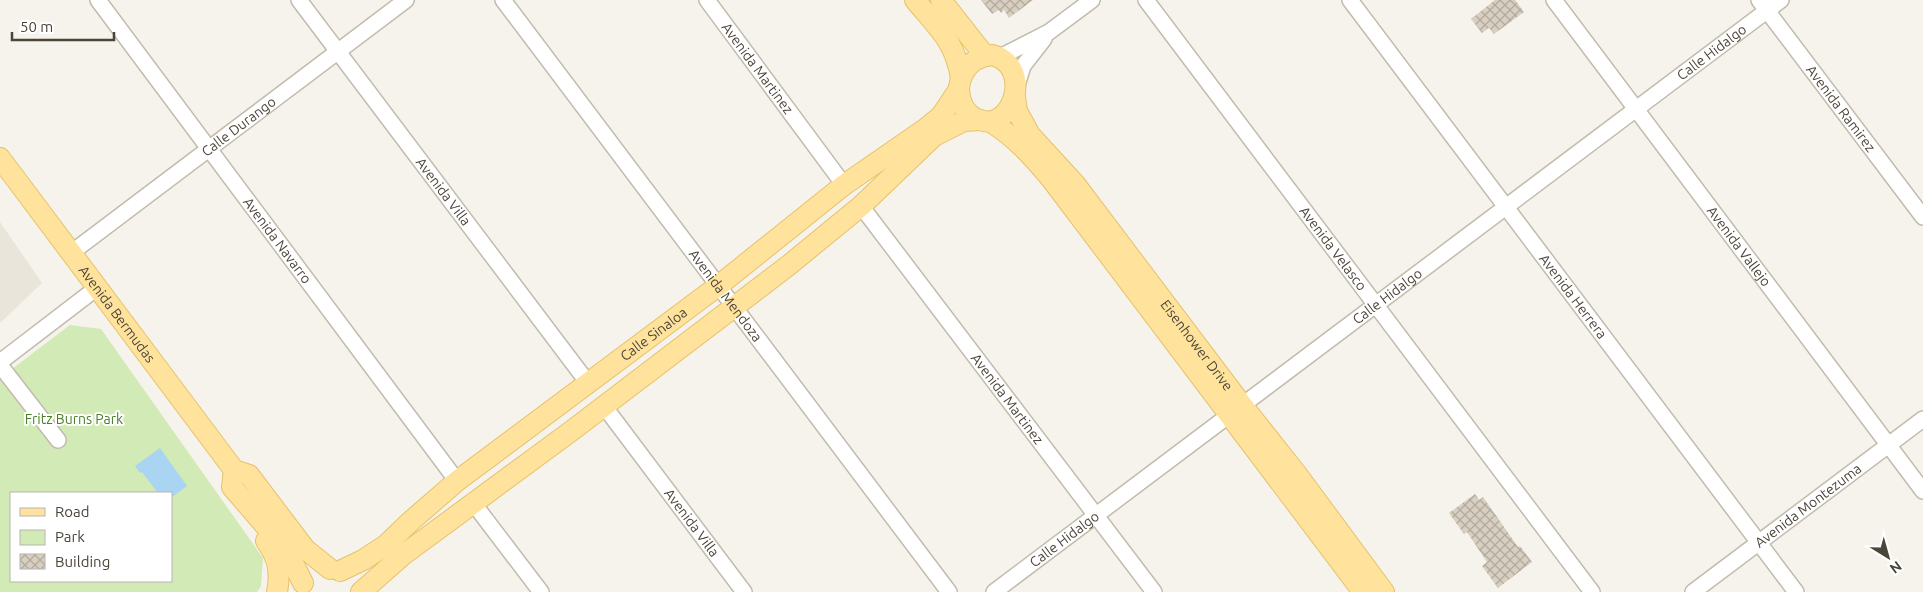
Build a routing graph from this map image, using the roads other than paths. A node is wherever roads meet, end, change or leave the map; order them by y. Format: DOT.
graph roads {
  1 [pos="98,0"];
  2 [pos="300,0"];
  3 [pos="406,0"];
  4 [pos="503,0"];
  5 [pos="707,0"];
  6 [pos="915,0"];
  7 [pos="941,0"];
  8 [pos="1092,0"];
  9 [pos="1146,0"];
  10 [pos="1350,0"];
  11 [pos="1554,0"];
  12 [pos="1781,0"];
  13 [pos="1763,5"];
  14 [pos="1050,32"];
  15 [pos="338,51"];
  16 [pos="992,57"];
  17 [pos="959,83"];
  18 [pos="1016,91"];
  19 [pos="1636,109"];
  20 [pos="985,121"];
  21 [pos="209,149"];
  22 [pos="0,158"];
  23 [pos="844,184"];
  24 [pos="861,206"];
  25 [pos="1506,207"];
  26 [pos="1923,217"];
  27 [pos="71,253"];
  28 [pos="718,286"];
  29 [pos="98,287"];
  30 [pos="1376,305"];
  31 [pos="734,308"];
  32 [pos="0,363"];
  33 [pos="588,384"];
  34 [pos="604,406"];
  35 [pos="1235,410"];
  36 [pos="1923,419"];
  37 [pos="58,440"];
  38 [pos="1888,445"];
  39 [pos="234,470"];
  40 [pos="457,481"];
  41 [pos="1923,491"];
  42 [pos="245,502"];
  43 [pos="474,504"];
  44 [pos="1097,515"];
  45 [pos="1759,542"];
  46 [pos="335,570"];
  47 [pos="302,588"];
  48 [pos="277,592"];
  49 [pos="356,592"];
  50 [pos="361,592"];
  51 [pos="541,592"];
  52 [pos="744,592"];
  53 [pos="949,592"];
  54 [pos="994,592"];
  55 [pos="1154,592"];
  56 [pos="1362,592"];
  57 [pos="1384,592"];
  58 [pos="1592,592"];
  59 [pos="1693,592"];
  60 [pos="1796,592"];
  1 -- 21 [label="street, Avenida Navarro"];
  2 -- 15 [label="street, Avenida Villa"];
  3 -- 15 [label="street, Calle Durango"];
  4 -- 28 [label="street, Avenida Mendoza"];
  5 -- 23 [label="street, Avenida Martinez"];
  6 -- 17 [label="main road"];
  7 -- 16 [label="main road"];
  8 -- 14 [label="street"];
  9 -- 30 [label="street, Avenida Velasco"];
  10 -- 25 [label="street, Avenida Herrera"];
  11 -- 19 [label="street, Avenida Vallejo"];
  12 -- 13 [label="street, Calle Hidalgo"];
  13 -- 19 [label="street, Calle Hidalgo"];
  13 -- 26 [label="street, Avenida Ramirez"];
  14 -- 16 [label="street"];
  14 -- 18 [label="street"];
  15 -- 21 [label="street, Calle Durango"];
  15 -- 33 [label="street, Avenida Villa"];
  16 -- 17 [label="main road"];
  16 -- 18 [label="main road"];
  17 -- 20 [label="main road"];
  17 -- 23 [label="main road, Calle Sinaloa"];
  18 -- 20 [label="main road"];
  18 -- 35 [label="main road, Eisenhower Drive"];
  19 -- 25 [label="street, Calle Hidalgo"];
  19 -- 38 [label="street, Avenida Vallejo"];
  20 -- 24 [label="main road, Calle Sinaloa"];
  20 -- 35 [label="main road, Eisenhower Drive"];
  21 -- 27 [label="street, Calle Durango"];
  21 -- 40 [label="street, Avenida Navarro"];
  22 -- 27 [label="main road, Avenida Bermudas"];
  23 -- 28 [label="main road, Calle Sinaloa"];
  24 -- 31 [label="main road, Calle Sinaloa"];
  24 -- 44 [label="street, Avenida Martinez"];
  25 -- 30 [label="street, Calle Hidalgo"];
  25 -- 45 [label="street, Avenida Herrera"];
  27 -- 29 [label="main road, Avenida Bermudas"];
  28 -- 31 [label="street, Avenida Mendoza"];
  28 -- 33 [label="main road, Calle Sinaloa"];
  29 -- 32 [label="street"];
  29 -- 39 [label="main road, Avenida Bermudas"];
  30 -- 35 [label="street, Calle Hidalgo"];
  30 -- 58 [label="street, Avenida Velasco"];
  31 -- 34 [label="main road, Calle Sinaloa"];
  31 -- 53 [label="street, Avenida Mendoza"];
  32 -- 37 [label="street"];
  33 -- 40 [label="main road, Calle Sinaloa"];
  34 -- 43 [label="main road, Calle Sinaloa"];
  34 -- 52 [label="street, Avenida Villa"];
  35 -- 44 [label="street, Calle Hidalgo"];
  35 -- 56 [label="main road, Eisenhower Drive"];
  35 -- 57 [label="main road, Eisenhower Drive"];
  36 -- 38 [label="street, Avenida Montezuma"];
  38 -- 41 [label="street, Avenida Vallejo"];
  38 -- 45 [label="street, Avenida Montezuma"];
  39 -- 42 [label="main road, Avenida Bermudas"];
  39 -- 46 [label="main road, Avenida Bermudas"];
  40 -- 46 [label="main road, Calle Sinaloa"];
  42 -- 47 [label="main road, Avenida Bermudas"];
  42 -- 48 [label="main road"];
  43 -- 50 [label="main road, Calle Sinaloa"];
  43 -- 51 [label="street"];
  44 -- 54 [label="street, Calle Hidalgo"];
  44 -- 55 [label="street, Avenida Martinez"];
  45 -- 59 [label="street, Avenida Montezuma"];
  45 -- 60 [label="street, Avenida Herrera"];
  46 -- 47 [label="main road, Calle Sinaloa"];
  46 -- 49 [label="main road, Avenida Bermudas"];
}
